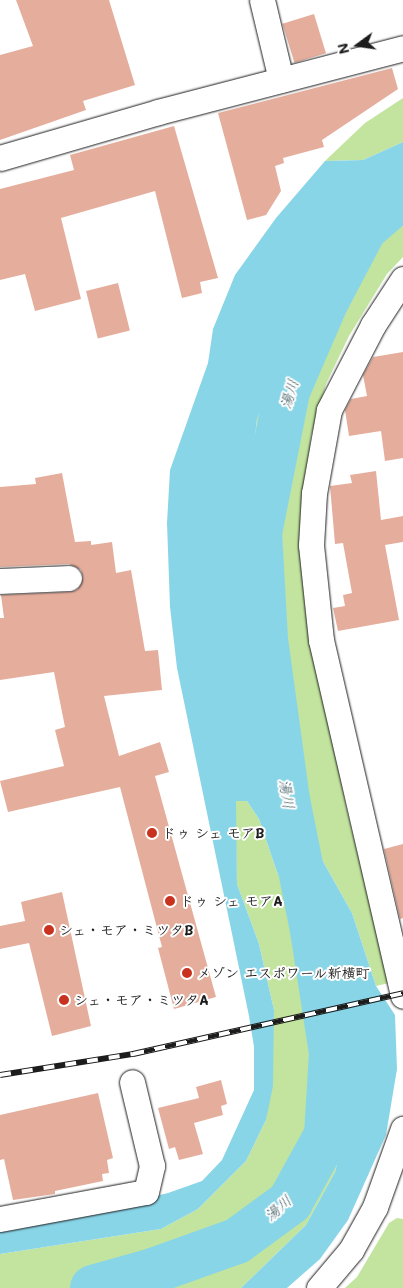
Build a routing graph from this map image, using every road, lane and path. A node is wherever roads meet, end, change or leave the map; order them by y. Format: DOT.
graph roads {
  1 [pos="262,0"];
  2 [pos="403,48"];
  3 [pos="281,80"];
  4 [pos="0,158"];
  5 [pos="403,279"];
  6 [pos="69,578"];
  7 [pos="0,581"];
  8 [pos="403,996"];
  9 [pos="132,1082"];
  10 [pos="403,1130"];
  11 [pos="0,1219"];
  12 [pos="319,1288"];
  1 -- 3 [label="street"];
  2 -- 3 [label="street"];
  3 -- 4 [label="street"];
  5 -- 8 [label="street"];
  6 -- 7 [label="street"];
  9 -- 11 [label="street"];
  10 -- 12 [label="street"];
}
